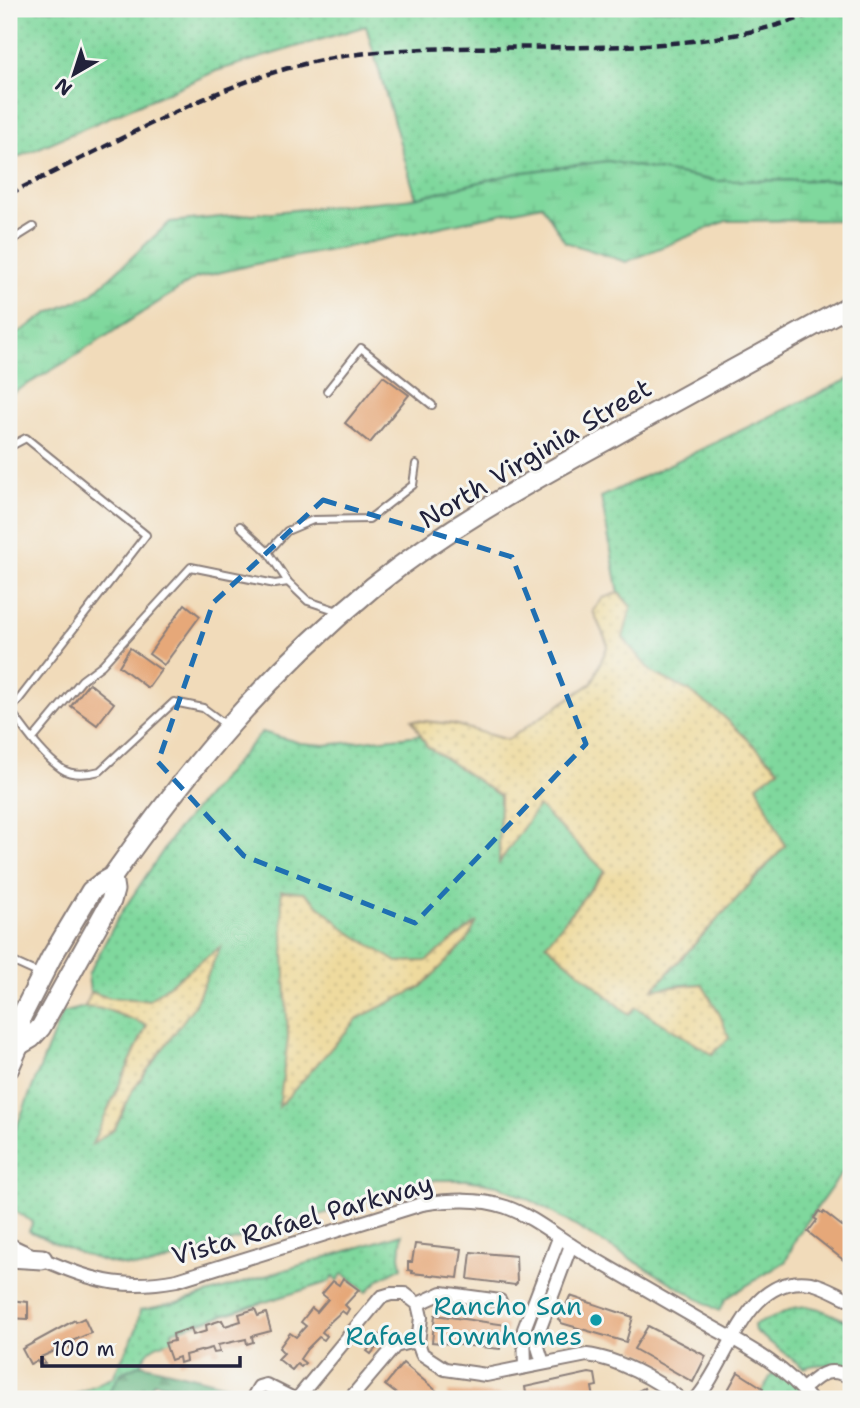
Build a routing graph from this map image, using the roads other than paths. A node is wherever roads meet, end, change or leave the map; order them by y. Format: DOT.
graph roads {
  1 [pos="33,227"];
  2 [pos="9,242"];
  3 [pos="851,305"];
  4 [pos="327,391"];
  5 [pos="432,405"];
  6 [pos="9,447"];
  7 [pos="416,464"];
  8 [pos="240,526"];
  9 [pos="268,552"];
  10 [pos="288,582"];
  11 [pos="343,613"];
  12 [pos="9,710"];
  13 [pos="227,726"];
  14 [pos="33,739"];
  15 [pos="112,877"];
  16 [pos="9,960"];
  17 [pos="42,975"];
  18 [pos="19,1045"];
  19 [pos="9,1068"];
  20 [pos="565,1241"];
  21 [pos="9,1244"];
  22 [pos="9,1257"];
  23 [pos="42,1259"];
  24 [pos="851,1300"];
  25 [pos="500,1301"];
  26 [pos="418,1304"];
  27 [pos="733,1339"];
  28 [pos="418,1343"];
  29 [pos="543,1363"];
  30 [pos="525,1367"];
  31 [pos="851,1377"];
  32 [pos="806,1394"];
  33 [pos="252,1399"];
  34 [pos="295,1399"];
  35 [pos="350,1399"];
  36 [pos="680,1399"];
  37 [pos="696,1399"];
  1 -- 2 [label="lane"];
  3 -- 11 [label="main road, North Virginia Street"];
  4 -- 5 [label="lane"];
  6 -- 12 [label="lane"];
  7 -- 9 [label="lane"];
  8 -- 9 [label="lane"];
  9 -- 10 [label="lane"];
  10 -- 11 [label="lane"];
  10 -- 14 [label="lane"];
  11 -- 13 [label="main road, North Virginia Street"];
  12 -- 14 [label="lane"];
  13 -- 14 [label="lane"];
  13 -- 15 [label="main road, North Virginia Street"];
  15 -- 17 [label="main road, North Virginia Street"];
  15 -- 18 [label="main road, North Virginia Street"];
  16 -- 17 [label="lane"];
  17 -- 18 [label="main road, North Virginia Street"];
  18 -- 19 [label="main road, North Virginia Street"];
  20 -- 23 [label="street, Vista Rafael Parkway"];
  20 -- 27 [label="street, Vista Rafael Parkway"];
  20 -- 29 [label="street"];
  20 -- 30 [label="street"];
  21 -- 23 [label="street, Vista Rafael Parkway"];
  22 -- 23 [label="main road"];
  24 -- 27 [label="street"];
  25 -- 26 [label="street"];
  26 -- 28 [label="street"];
  26 -- 34 [label="street"];
  27 -- 32 [label="street, Vista Rafael Parkway"];
  27 -- 37 [label="street"];
  28 -- 30 [label="street"];
  28 -- 35 [label="street"];
  29 -- 30 [label="street"];
  29 -- 36 [label="street"];
  31 -- 32 [label="street"];
  33 -- 34 [label="street"];
}
